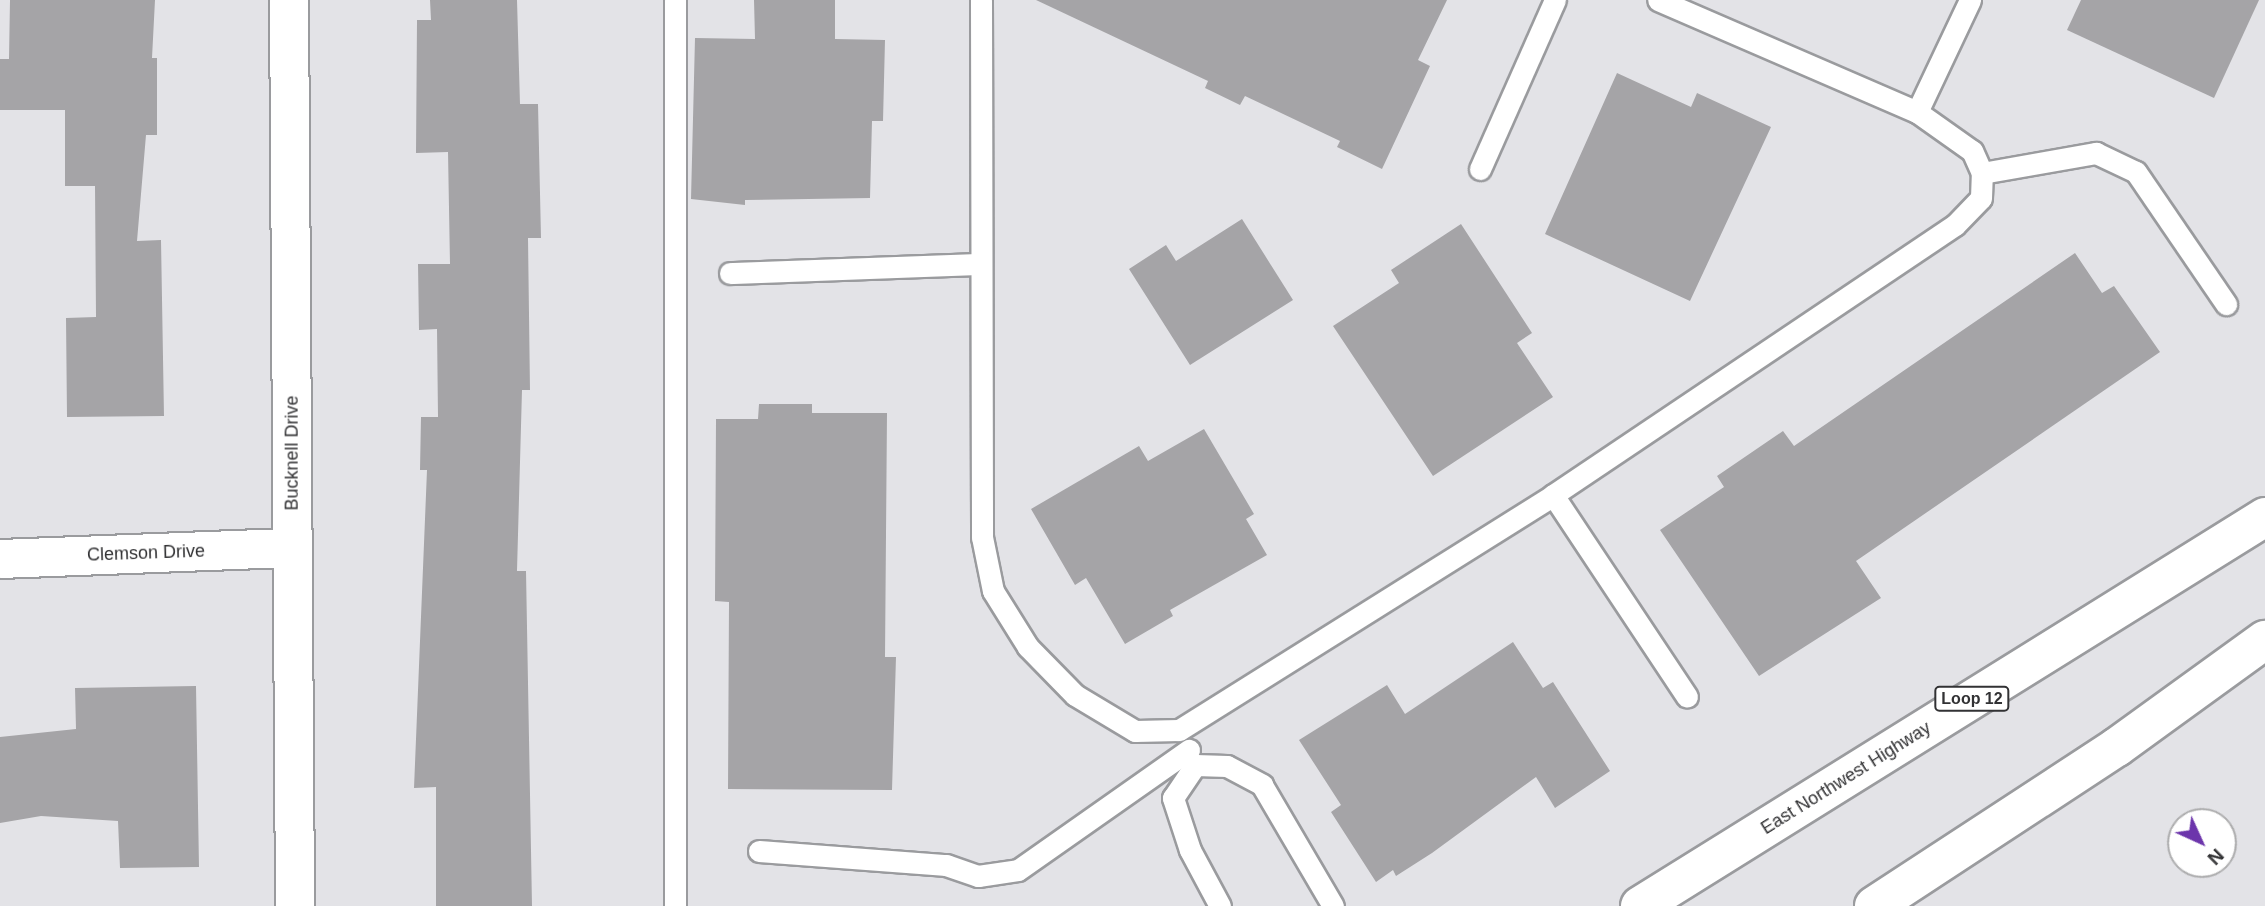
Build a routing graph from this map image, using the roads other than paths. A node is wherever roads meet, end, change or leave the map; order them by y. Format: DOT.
graph roads {
  1 [pos="289,0"];
  2 [pos="675,0"];
  3 [pos="981,0"];
  4 [pos="1555,0"];
  5 [pos="1658,0"];
  6 [pos="1970,0"];
  7 [pos="1917,113"];
  8 [pos="1480,169"];
  9 [pos="1982,173"];
  10 [pos="981,264"];
  11 [pos="730,273"];
  12 [pos="2226,304"];
  13 [pos="1553,495"];
  14 [pos="2265,517"];
  15 [pos="292,548"];
  16 [pos="0,559"];
  17 [pos="2265,640"];
  18 [pos="1687,697"];
  19 [pos="1179,730"];
  20 [pos="1192,757"];
  21 [pos="759,851"];
  22 [pos="295,906"];
  23 [pos="676,906"];
  24 [pos="1220,906"];
  25 [pos="1333,906"];
  26 [pos="1640,906"];
  27 [pos="1874,906"];
  1 -- 15 [label="main road, Bucknell Drive"];
  2 -- 23 [label="lane"];
  3 -- 10 [label="lane"];
  4 -- 8 [label="lane"];
  5 -- 7 [label="lane"];
  6 -- 7 [label="lane"];
  7 -- 9 [label="lane"];
  9 -- 12 [label="lane"];
  9 -- 13 [label="lane"];
  10 -- 11 [label="lane"];
  10 -- 19 [label="lane"];
  13 -- 18 [label="lane"];
  13 -- 19 [label="lane"];
  14 -- 26 [label="main road, East Northwest Highway / Loop 12"];
  15 -- 16 [label="main road, Clemson Drive"];
  15 -- 22 [label="main road, Bucknell Drive"];
  17 -- 27 [label="main road"];
  19 -- 20 [label="lane"];
  20 -- 21 [label="lane"];
  20 -- 24 [label="lane"];
  20 -- 25 [label="lane"];
}
